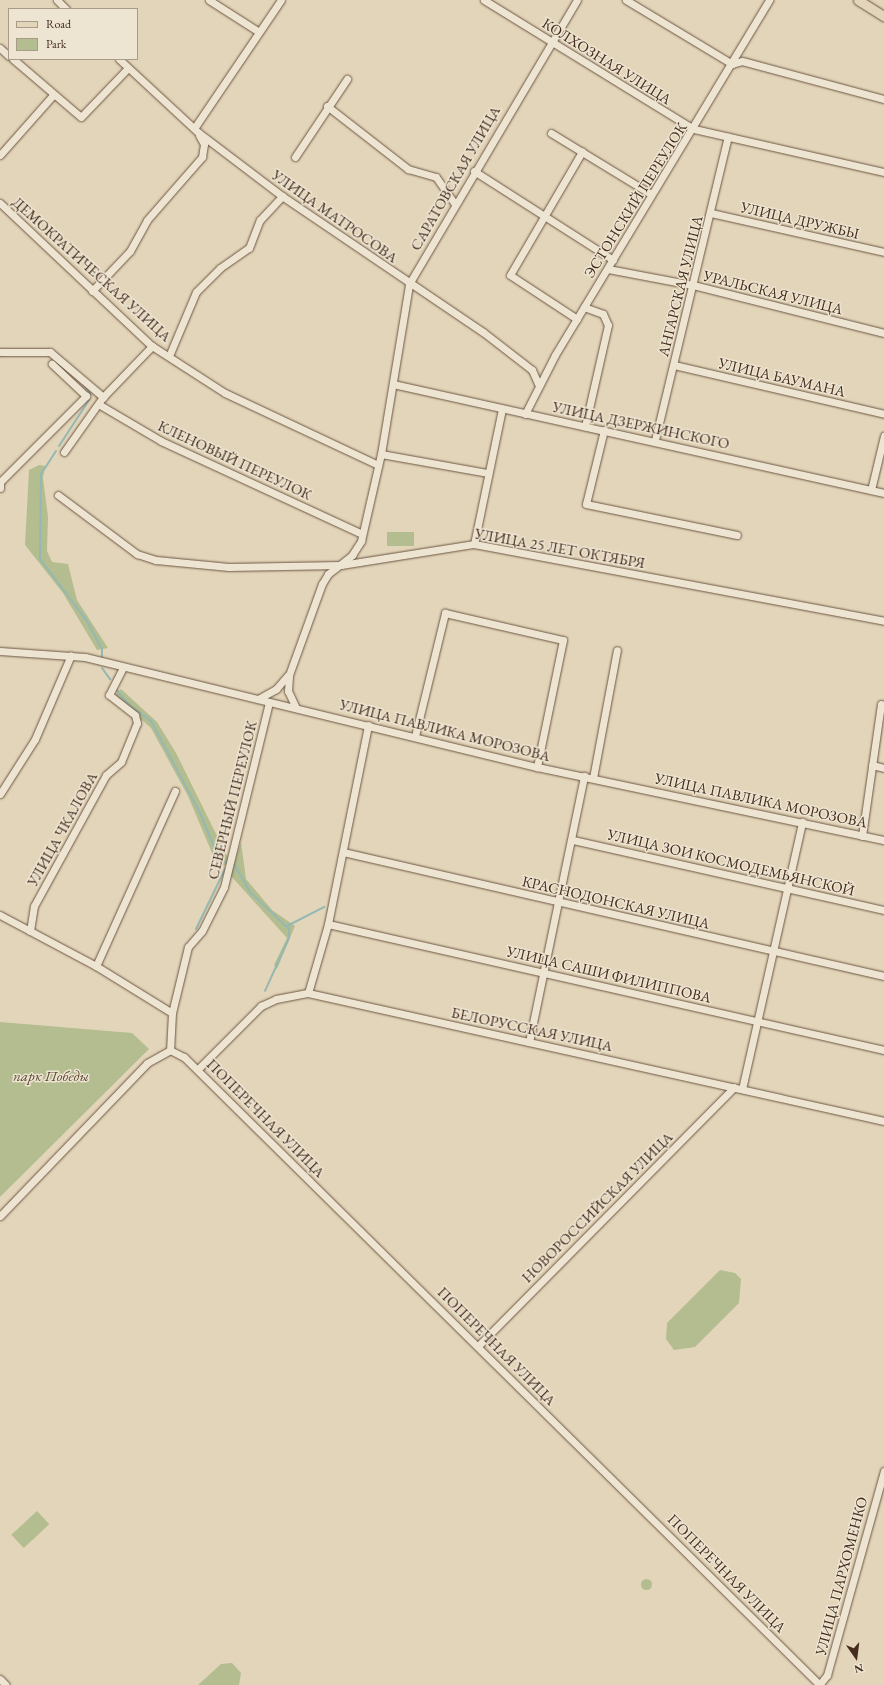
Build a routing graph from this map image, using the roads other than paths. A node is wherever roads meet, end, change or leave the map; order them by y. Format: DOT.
graph roads {
  1 [pos="57,0"];
  2 [pos="209,0"];
  3 [pos="281,0"];
  4 [pos="484,0"];
  5 [pos="577,0"];
  6 [pos="626,0"];
  7 [pos="769,0"];
  8 [pos="858,0"];
  9 [pos="65,8"];
  10 [pos="884,16"];
  11 [pos="259,32"];
  12 [pos="551,41"];
  13 [pos="0,48"];
  14 [pos="8,55"];
  15 [pos="14,60"];
  16 [pos="120,60"];
  17 [pos="732,64"];
  18 [pos="128,68"];
  19 [pos="347,79"];
  20 [pos="54,94"];
  21 [pos="884,99"];
  22 [pos="327,106"];
  23 [pos="694,129"];
  24 [pos="197,130"];
  25 [pos="551,133"];
  26 [pos="728,137"];
  27 [pos="582,152"];
  28 [pos="0,155"];
  29 [pos="295,157"];
  30 [pos="474,171"];
  31 [pos="884,172"];
  32 [pos="651,194"];
  33 [pos="282,196"];
  34 [pos="0,203"];
  35 [pos="454,203"];
  36 [pos="711,213"];
  37 [pos="544,214"];
  38 [pos="884,252"];
  39 [pos="613,260"];
  40 [pos="608,269"];
  41 [pos="409,284"];
  42 [pos="693,285"];
  43 [pos="92,291"];
  44 [pos="584,307"];
  45 [pos="577,319"];
  46 [pos="884,333"];
  47 [pos="152,346"];
  48 [pos="0,352"];
  49 [pos="169,356"];
  50 [pos="52,364"];
  51 [pos="674,365"];
  52 [pos="393,384"];
  53 [pos="539,386"];
  54 [pos="103,397"];
  55 [pos="100,405"];
  56 [pos="502,409"];
  57 [pos="525,414"];
  58 [pos="884,414"];
  59 [pos="585,426"];
  60 [pos="604,430"];
  61 [pos="884,436"];
  62 [pos="655,440"];
  63 [pos="64,452"];
  64 [pos="380,454"];
  65 [pos="378,465"];
  66 [pos="488,473"];
  67 [pos="0,482"];
  68 [pos="0,488"];
  69 [pos="871,490"];
  70 [pos="884,493"];
  71 [pos="58,495"];
  72 [pos="362,534"];
  73 [pos="737,535"];
  74 [pos="474,544"];
  75 [pos="341,565"];
  76 [pos="884,621"];
  77 [pos="617,650"];
  78 [pos="0,651"];
  79 [pos="71,655"];
  80 [pos="123,668"];
  81 [pos="289,675"];
  82 [pos="258,699"];
  83 [pos="269,702"];
  84 [pos="882,705"];
  85 [pos="296,708"];
  86 [pos="368,725"];
  87 [pos="415,736"];
  88 [pos="872,765"];
  89 [pos="537,766"];
  90 [pos="884,768"];
  91 [pos="584,776"];
  92 [pos="593,778"];
  93 [pos="175,791"];
  94 [pos="0,794"];
  95 [pos="802,822"];
  96 [pos="862,836"];
  97 [pos="572,840"];
  98 [pos="884,840"];
  99 [pos="343,852"];
  100 [pos="787,888"];
  101 [pos="559,903"];
  102 [pos="884,910"];
  103 [pos="0,915"];
  104 [pos="328,924"];
  105 [pos="30,931"];
  106 [pos="772,951"];
  107 [pos="96,966"];
  108 [pos="544,973"];
  109 [pos="884,976"];
  110 [pos="308,992"];
  111 [pos="172,1013"];
  112 [pos="756,1020"];
  113 [pos="529,1042"];
  114 [pos="170,1050"];
  115 [pos="884,1050"];
  116 [pos="199,1068"];
  117 [pos="734,1087"];
  118 [pos="742,1089"];
  119 [pos="884,1121"];
  120 [pos="0,1216"];
  121 [pos="478,1346"];
  122 [pos="884,1471"];
  123 [pos="0,1679"];
  124 [pos="6,1685"];
  125 [pos="819,1685"];
  1 -- 9 [label="street"];
  2 -- 11 [label="street"];
  3 -- 11 [label="street"];
  4 -- 12 [label="street, КОЛХОЗНАЯ УЛИЦА"];
  5 -- 12 [label="street, САРАТОВСКАЯ УЛИЦА"];
  6 -- 17 [label="street"];
  7 -- 17 [label="street, ЭСТОНСКИЙ ПЕРЕУЛОК"];
  8 -- 10 [label="main road"];
  11 -- 24 [label="street"];
  12 -- 23 [label="street, КОЛХОЗНАЯ УЛИЦА"];
  12 -- 30 [label="street, САРАТОВСКАЯ УЛИЦА"];
  13 -- 14 [label="street"];
  15 -- 20 [label="street"];
  16 -- 18 [label="street, УЛИЦА МАТРОСОВА"];
  17 -- 21 [label="street"];
  17 -- 23 [label="street, ЭСТОНСКИЙ ПЕРЕУЛОК"];
  18 -- 20 [label="street"];
  18 -- 24 [label="street, УЛИЦА МАТРОСОВА"];
  19 -- 22 [label="street"];
  20 -- 28 [label="street"];
  22 -- 29 [label="street"];
  22 -- 35 [label="street"];
  23 -- 26 [label="street, КОЛХОЗНАЯ УЛИЦА"];
  23 -- 32 [label="street, ЭСТОНСКИЙ ПЕРЕУЛОК"];
  24 -- 33 [label="street, УЛИЦА МАТРОСОВА"];
  24 -- 43 [label="street"];
  25 -- 27 [label="street"];
  26 -- 31 [label="street, КОЛХОЗНАЯ УЛИЦА"];
  26 -- 36 [label="street, АНГАРСКАЯ УЛИЦА"];
  27 -- 32 [label="street"];
  27 -- 37 [label="street"];
  30 -- 35 [label="street, САРАТОВСКАЯ УЛИЦА"];
  30 -- 37 [label="street"];
  32 -- 39 [label="street, ЭСТОНСКИЙ ПЕРЕУЛОК"];
  33 -- 41 [label="street, УЛИЦА МАТРОСОВА"];
  33 -- 49 [label="street"];
  34 -- 43 [label="street, ДЕМОКРАТИЧЕСКАЯ УЛИЦА"];
  35 -- 41 [label="street, САРАТОВСКАЯ УЛИЦА"];
  36 -- 38 [label="street, УЛИЦА ДРУЖБЫ"];
  36 -- 42 [label="street, АНГАРСКАЯ УЛИЦА"];
  37 -- 39 [label="street"];
  37 -- 45 [label="street"];
  39 -- 40 [label="street, ЭСТОНСКИЙ ПЕРЕУЛОК"];
  40 -- 42 [label="street, УРАЛЬСКАЯ УЛИЦА"];
  40 -- 44 [label="street, ЭСТОНСКИЙ ПЕРЕУЛОК"];
  41 -- 52 [label="street, САРАТОВСКАЯ УЛИЦА"];
  41 -- 53 [label="street, УЛИЦА МАТРОСОВА"];
  42 -- 46 [label="street, УРАЛЬСКАЯ УЛИЦА"];
  42 -- 51 [label="street, АНГАРСКАЯ УЛИЦА"];
  43 -- 47 [label="street, ДЕМОКРАТИЧЕСКАЯ УЛИЦА"];
  44 -- 45 [label="street, ЭСТОНСКИЙ ПЕРЕУЛОК"];
  44 -- 59 [label="street"];
  45 -- 53 [label="street, ЭСТОНСКИЙ ПЕРЕУЛОК"];
  47 -- 49 [label="street, ДЕМОКРАТИЧЕСКАЯ УЛИЦА"];
  47 -- 54 [label="street"];
  48 -- 54 [label="street"];
  49 -- 65 [label="street, ДЕМОКРАТИЧЕСКАЯ УЛИЦА"];
  50 -- 67 [label="street"];
  51 -- 58 [label="street, УЛИЦА БАУМАНА"];
  51 -- 62 [label="street, АНГАРСКАЯ УЛИЦА"];
  52 -- 56 [label="street, УЛИЦА ДЗЕРЖИНСКОГО"];
  52 -- 64 [label="street, САРАТОВСКАЯ УЛИЦА"];
  53 -- 57 [label="street, ЭСТОНСКИЙ ПЕРЕУЛОК"];
  54 -- 55 [label="street"];
  55 -- 63 [label="street"];
  55 -- 72 [label="street, КЛЕНОВЫЙ ПЕРЕУЛОК"];
  56 -- 57 [label="street, УЛИЦА ДЗЕРЖИНСКОГО"];
  56 -- 66 [label="street"];
  57 -- 59 [label="street, УЛИЦА ДЗЕРЖИНСКОГО"];
  59 -- 60 [label="street, УЛИЦА ДЗЕРЖИНСКОГО"];
  60 -- 62 [label="street, УЛИЦА ДЗЕРЖИНСКОГО"];
  60 -- 73 [label="street"];
  61 -- 69 [label="street"];
  62 -- 69 [label="street, УЛИЦА ДЗЕРЖИНСКОГО"];
  64 -- 65 [label="street, САРАТОВСКАЯ УЛИЦА"];
  64 -- 66 [label="street"];
  65 -- 72 [label="street, САРАТОВСКАЯ УЛИЦА"];
  66 -- 74 [label="street"];
  67 -- 68 [label="street"];
  69 -- 70 [label="street, УЛИЦА ДЗЕРЖИНСКОГО"];
  71 -- 75 [label="street, УЛИЦА 25 ЛЕТ ОКТЯБРЯ"];
  72 -- 75 [label="street, САРАТОВСКАЯ УЛИЦА"];
  74 -- 75 [label="street, УЛИЦА 25 ЛЕТ ОКТЯБРЯ"];
  74 -- 76 [label="street, УЛИЦА 25 ЛЕТ ОКТЯБРЯ"];
  75 -- 81 [label="street, САРАТОВСКАЯ УЛИЦА"];
  77 -- 92 [label="street"];
  78 -- 79 [label="street, УЛИЦА ПАВЛИКА МОРОЗОВА"];
  79 -- 80 [label="street, УЛИЦА ПАВЛИКА МОРОЗОВА"];
  79 -- 94 [label="street"];
  80 -- 82 [label="street, УЛИЦА ПАВЛИКА МОРОЗОВА"];
  80 -- 105 [label="street, УЛИЦА ЧКАЛОВА"];
  81 -- 82 [label="street"];
  81 -- 85 [label="street"];
  82 -- 83 [label="street, УЛИЦА ПАВЛИКА МОРОЗОВА"];
  83 -- 85 [label="street, УЛИЦА ПАВЛИКА МОРОЗОВА"];
  83 -- 111 [label="street, СЕВЕРНЫЙ ПЕРЕУЛОК"];
  84 -- 88 [label="street"];
  85 -- 86 [label="street, УЛИЦА ПАВЛИКА МОРОЗОВА"];
  86 -- 87 [label="street, УЛИЦА ПАВЛИКА МОРОЗОВА"];
  86 -- 99 [label="street"];
  87 -- 89 [label="street, УЛИЦА ПАВЛИКА МОРОЗОВА"];
  87 -- 89 [label="street"];
  88 -- 90 [label="street"];
  88 -- 96 [label="street"];
  89 -- 91 [label="street, УЛИЦА ПАВЛИКА МОРОЗОВА"];
  91 -- 92 [label="street, УЛИЦА ПАВЛИКА МОРОЗОВА"];
  91 -- 97 [label="street"];
  92 -- 95 [label="street, УЛИЦА ПАВЛИКА МОРОЗОВА"];
  93 -- 107 [label="street"];
  95 -- 96 [label="street, УЛИЦА ПАВЛИКА МОРОЗОВА"];
  95 -- 100 [label="street"];
  96 -- 98 [label="street, УЛИЦА ПАВЛИКА МОРОЗОВА"];
  97 -- 100 [label="street, УЛИЦА ЗОИ КОСМОДЕМЬЯНСКОЙ"];
  97 -- 101 [label="street"];
  99 -- 101 [label="street, КРАСНОДОНСКАЯ УЛИЦА"];
  99 -- 104 [label="street"];
  100 -- 102 [label="street, УЛИЦА ЗОИ КОСМОДЕМЬЯНСКОЙ"];
  100 -- 106 [label="street"];
  101 -- 106 [label="street, КРАСНОДОНСКАЯ УЛИЦА"];
  101 -- 108 [label="street"];
  103 -- 105 [label="street"];
  104 -- 108 [label="street, УЛИЦА САШИ ФИЛИППОВА"];
  104 -- 110 [label="street"];
  105 -- 107 [label="street"];
  106 -- 109 [label="street, КРАСНОДОНСКАЯ УЛИЦА"];
  106 -- 112 [label="street"];
  107 -- 111 [label="street"];
  108 -- 112 [label="street, УЛИЦА САШИ ФИЛИППОВА"];
  108 -- 113 [label="street"];
  110 -- 113 [label="street, БЕЛОРУССКАЯ УЛИЦА"];
  110 -- 116 [label="street, БЕЛОРУССКАЯ УЛИЦА"];
  111 -- 114 [label="street, СЕВЕРНЫЙ ПЕРЕУЛОК"];
  112 -- 115 [label="street, УЛИЦА САШИ ФИЛИППОВА"];
  112 -- 118 [label="street"];
  113 -- 117 [label="street, БЕЛОРУССКАЯ УЛИЦА"];
  114 -- 116 [label="street, ПОПЕРЕЧНАЯ УЛИЦА"];
  114 -- 120 [label="street"];
  116 -- 121 [label="street, ПОПЕРЕЧНАЯ УЛИЦА"];
  117 -- 118 [label="street, БЕЛОРУССКАЯ УЛИЦА"];
  117 -- 121 [label="street, НОВОРОССИЙСКАЯ УЛИЦА"];
  118 -- 119 [label="street, БЕЛОРУССКАЯ УЛИЦА"];
  121 -- 125 [label="street, ПОПЕРЕЧНАЯ УЛИЦА"];
  122 -- 125 [label="street, УЛИЦА ПАРХОМЕНКО"];
  123 -- 124 [label="street"];
}
